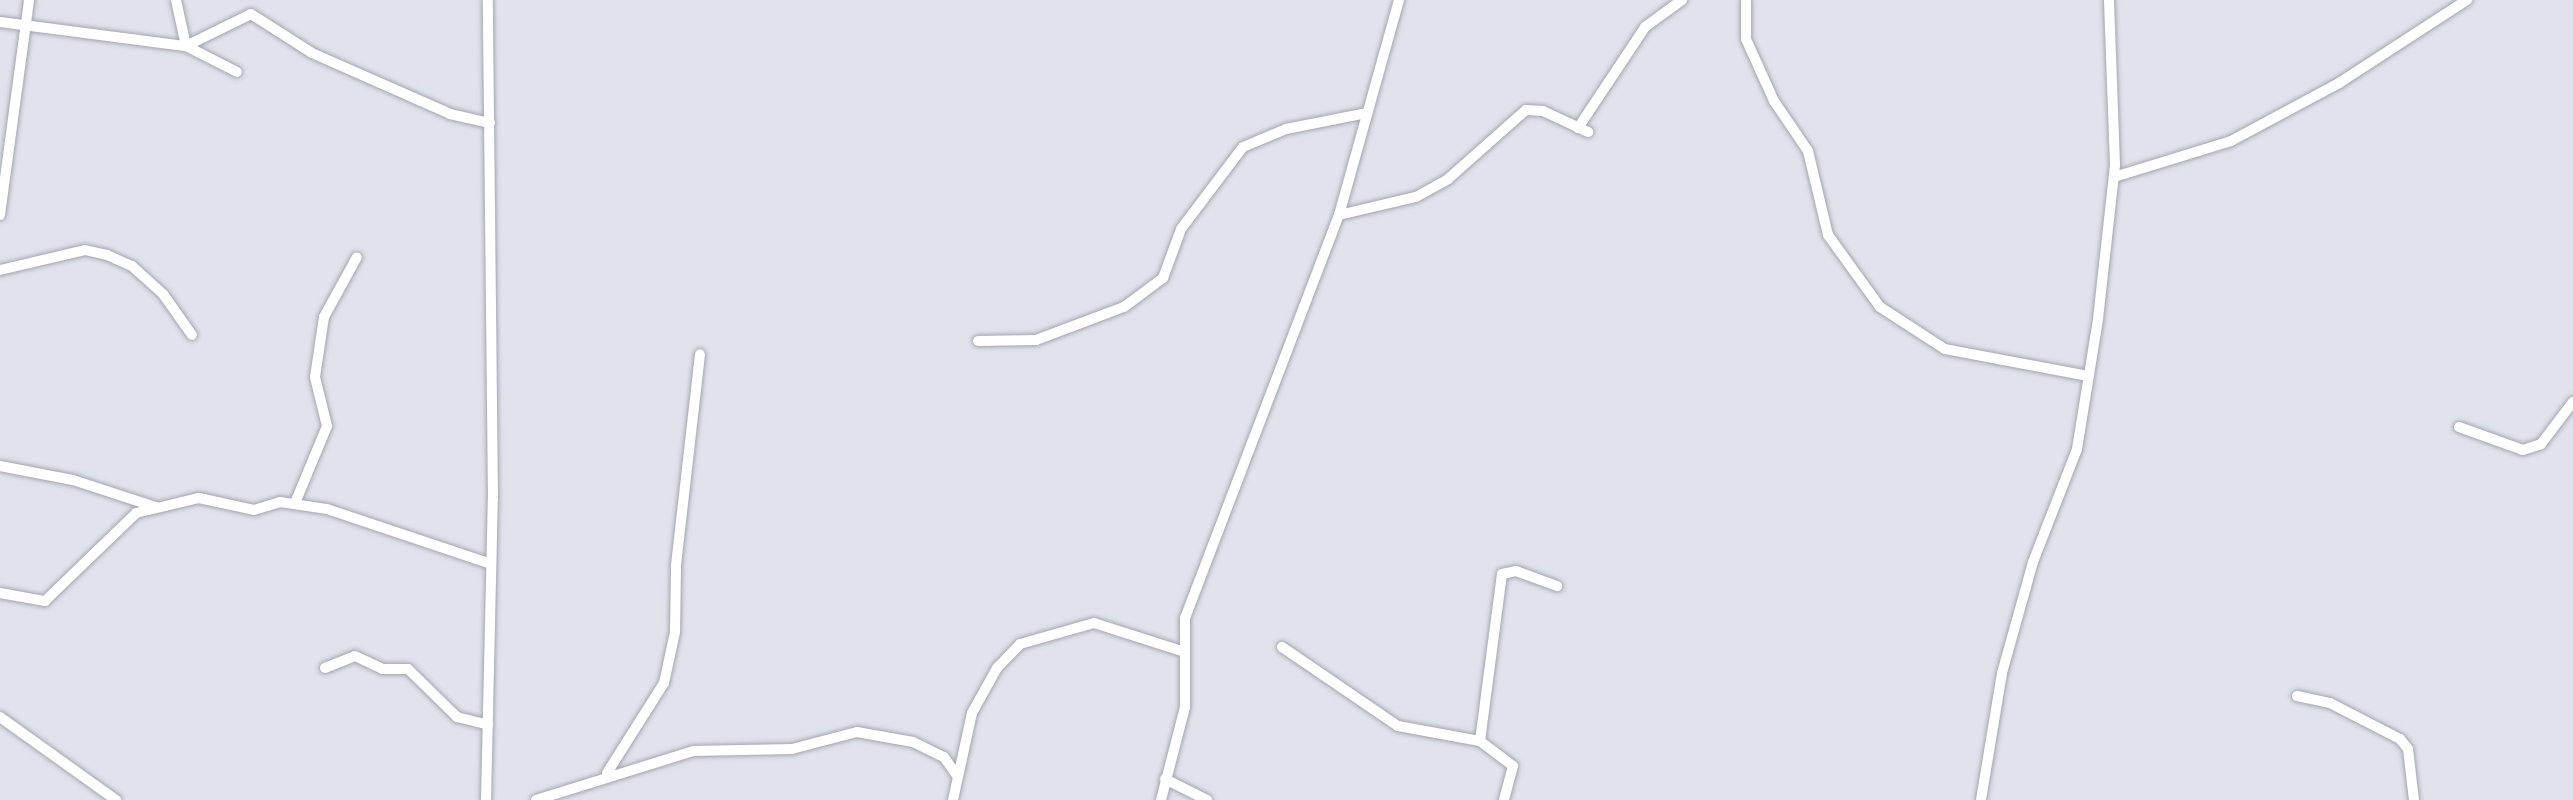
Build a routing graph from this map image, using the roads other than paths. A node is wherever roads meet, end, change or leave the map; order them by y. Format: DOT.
graph roads {
  1 [pos="29,0"];
  2 [pos="176,0"];
  3 [pos="488,0"];
  4 [pos="1399,0"];
  5 [pos="1682,0"];
  6 [pos="1746,0"];
  7 [pos="2109,0"];
  8 [pos="2468,0"];
  9 [pos="0,22"];
  10 [pos="26,26"];
  11 [pos="186,46"];
  12 [pos="237,72"];
  13 [pos="1367,113"];
  14 [pos="490,123"];
  15 [pos="2114,177"];
  16 [pos="0,215"];
  17 [pos="1339,215"];
  18 [pos="357,257"];
  19 [pos="0,270"];
  20 [pos="192,335"];
  21 [pos="978,341"];
  22 [pos="700,354"];
  23 [pos="2088,376"];
  24 [pos="2573,402"];
  25 [pos="2459,427"];
  26 [pos="0,466"];
  27 [pos="138,500"];
  28 [pos="295,503"];
  29 [pos="157,508"];
  30 [pos="136,513"];
  31 [pos="488,563"];
  32 [pos="1557,586"];
  33 [pos="0,593"];
  34 [pos="1282,647"];
  35 [pos="1182,651"];
  36 [pos="325,668"];
  37 [pos="2297,696"];
  38 [pos="0,717"];
  39 [pos="488,725"];
  40 [pos="1480,741"];
  41 [pos="959,752"];
  42 [pos="952,764"];
  43 [pos="607,773"];
  44 [pos="958,777"];
  45 [pos="1165,779"];
  46 [pos="116,800"];
  47 [pos="486,800"];
  48 [pos="536,800"];
  49 [pos="953,800"];
  50 [pos="1161,800"];
  51 [pos="1207,800"];
  52 [pos="1504,800"];
  53 [pos="1981,800"];
  54 [pos="2414,800"];
  1 -- 10 [label="street"];
  2 -- 11 [label="street"];
  3 -- 14 [label="street"];
  4 -- 13 [label="street"];
  5 -- 17 [label="street"];
  6 -- 23 [label="street"];
  7 -- 15 [label="street"];
  8 -- 15 [label="street"];
  9 -- 10 [label="street"];
  10 -- 11 [label="street"];
  10 -- 16 [label="street"];
  11 -- 12 [label="street"];
  11 -- 14 [label="street"];
  13 -- 17 [label="street"];
  13 -- 21 [label="street"];
  14 -- 31 [label="street"];
  15 -- 23 [label="street"];
  17 -- 35 [label="street"];
  18 -- 28 [label="street"];
  19 -- 20 [label="street"];
  22 -- 43 [label="street"];
  23 -- 53 [label="street"];
  24 -- 25 [label="street"];
  26 -- 27 [label="street"];
  27 -- 29 [label="street"];
  27 -- 30 [label="street"];
  28 -- 29 [label="street"];
  28 -- 31 [label="street"];
  29 -- 30 [label="street"];
  30 -- 33 [label="street"];
  31 -- 39 [label="street"];
  32 -- 40 [label="street"];
  34 -- 40 [label="street"];
  35 -- 41 [label="street"];
  35 -- 45 [label="street"];
  36 -- 39 [label="street"];
  37 -- 54 [label="street"];
  38 -- 46 [label="street"];
  39 -- 47 [label="street"];
  40 -- 52 [label="street"];
  41 -- 42 [label="street"];
  41 -- 44 [label="street"];
  42 -- 43 [label="street"];
  42 -- 44 [label="street"];
  43 -- 48 [label="street"];
  44 -- 49 [label="street"];
  45 -- 50 [label="street"];
  45 -- 51 [label="street"];
}
